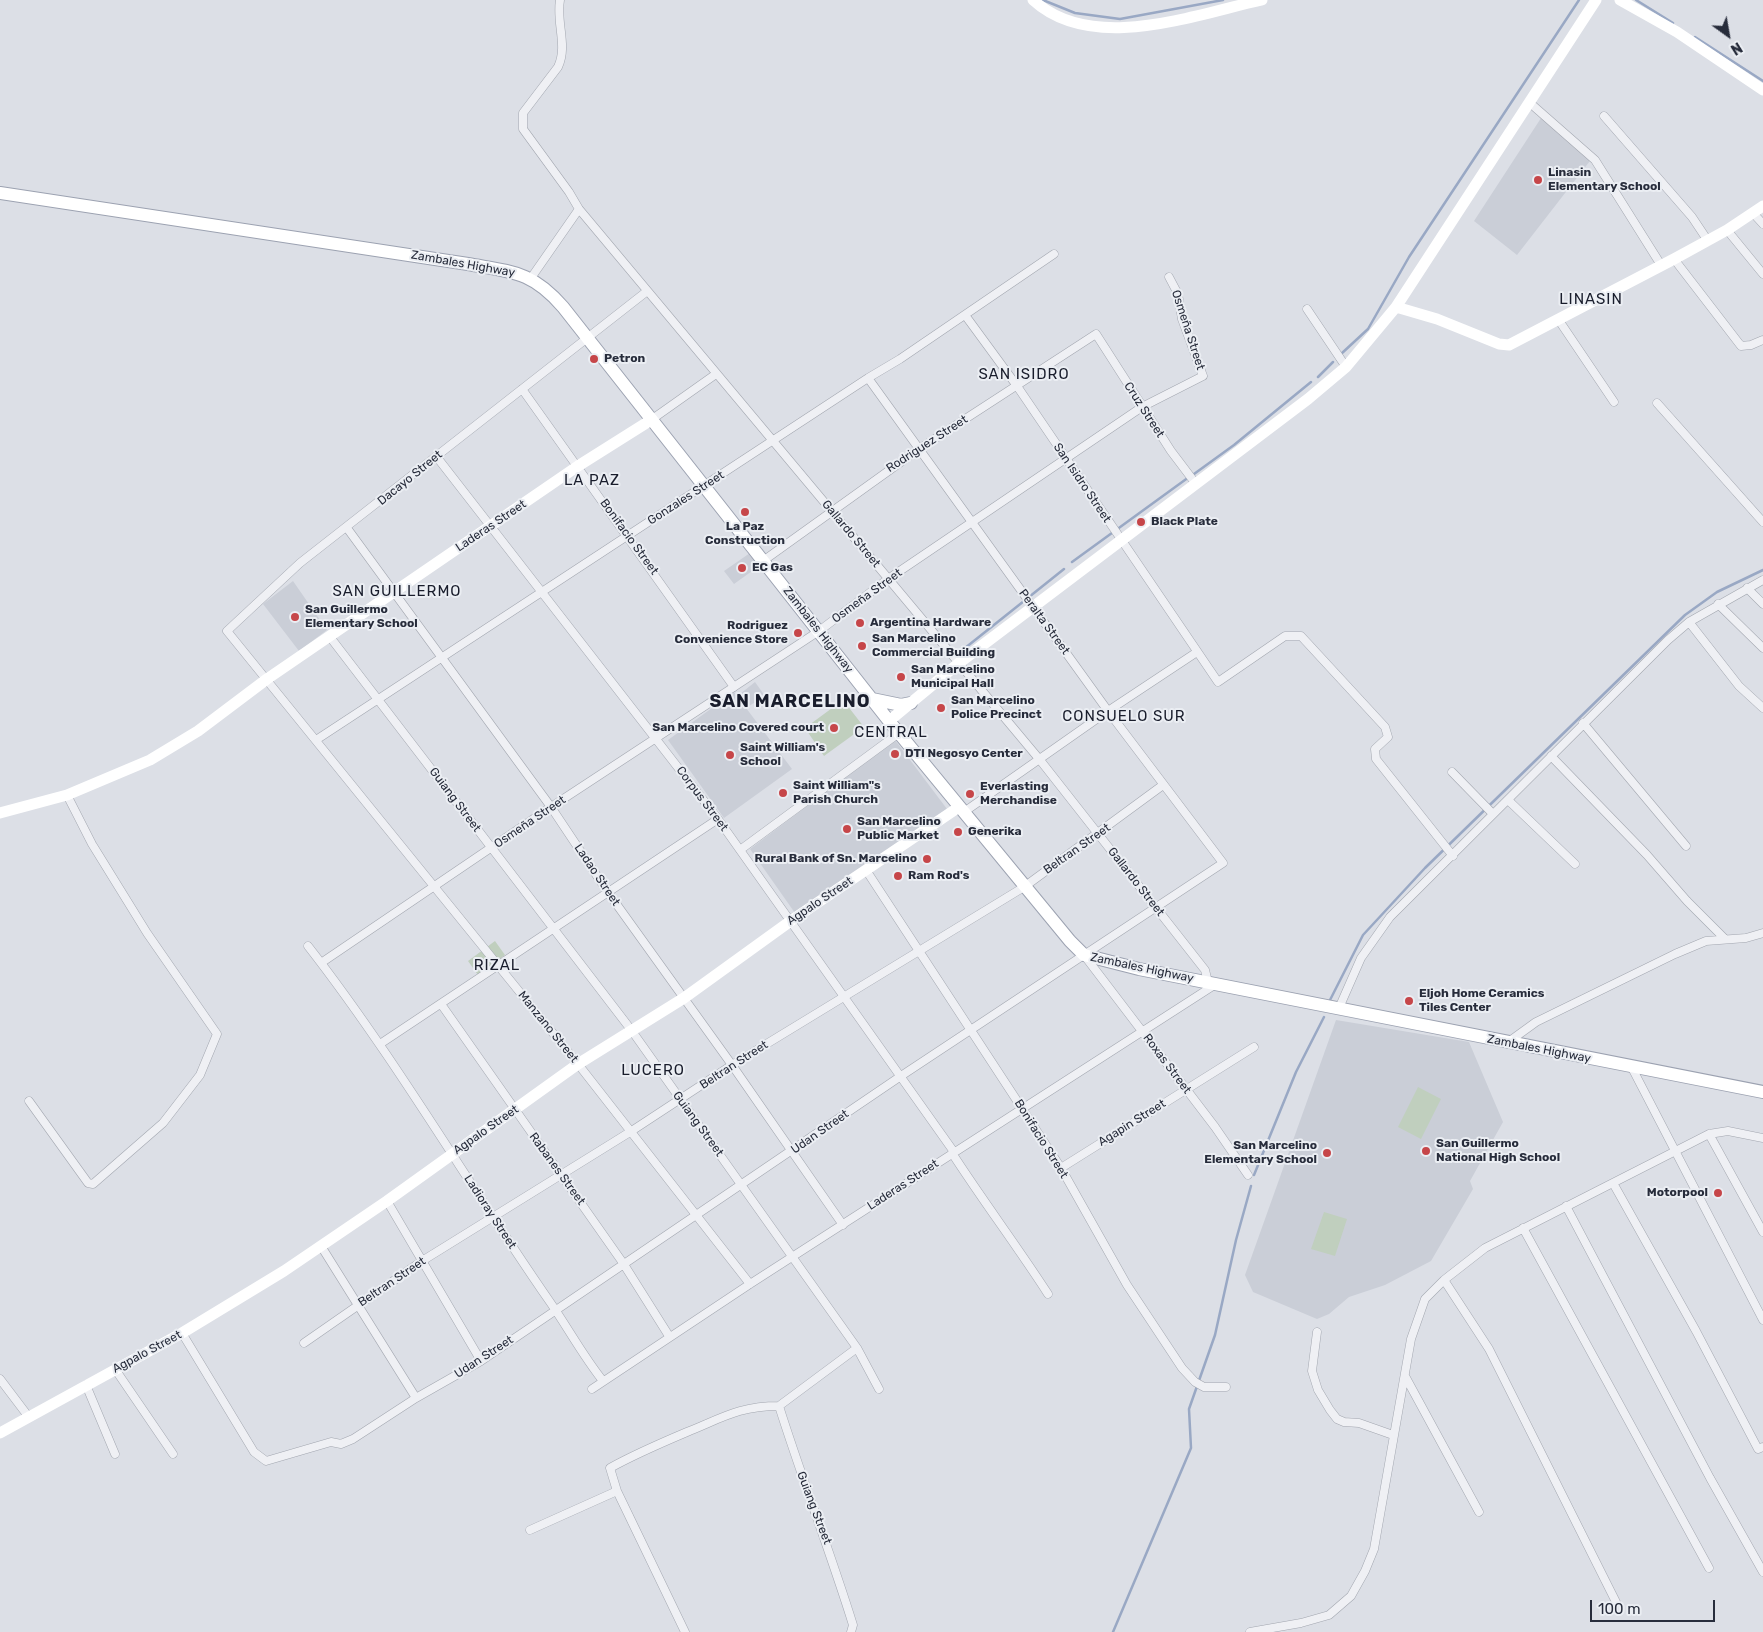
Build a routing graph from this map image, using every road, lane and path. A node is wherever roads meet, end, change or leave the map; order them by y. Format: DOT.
graph roads {
  1 [pos="560,0"];
  2 [pos="1033,0"];
  3 [pos="1262,0"];
  4 [pos="1596,0"];
  5 [pos="1620,0"];
  6 [pos="1763,90"];
  7 [pos="1530,103"];
  8 [pos="1604,116"];
  9 [pos="0,193"];
  10 [pos="1758,209"];
  11 [pos="579,210"];
  12 [pos="1763,224"];
  13 [pos="1727,230"];
  14 [pos="1708,241"];
  15 [pos="1054,254"];
  16 [pos="1674,259"];
  17 [pos="1661,265"];
  18 [pos="1763,274"];
  19 [pos="1169,277"];
  20 [pos="531,278"];
  21 [pos="646,292"];
  22 [pos="1396,307"];
  23 [pos="1308,309"];
  24 [pos="965,315"];
  25 [pos="1558,319"];
  26 [pos="1096,334"];
  27 [pos="588,339"];
  28 [pos="1763,340"];
  29 [pos="1346,367"];
  30 [pos="716,374"];
  31 [pos="868,378"];
  32 [pos="1017,386"];
  33 [pos="522,389"];
  34 [pos="1614,402"];
  35 [pos="1657,402"];
  36 [pos="1142,407"];
  37 [pos="651,420"];
  38 [pos="773,440"];
  39 [pos="919,449"];
  40 [pos="436,456"];
  41 [pos="1064,458"];
  42 [pos="578,466"];
  43 [pos="1196,484"];
  44 [pos="704,487"];
  45 [pos="831,510"];
  46 [pos="972,522"];
  47 [pos="1763,522"];
  48 [pos="492,526"];
  49 [pos="347,528"];
  50 [pos="628,535"];
  51 [pos="1120,540"];
  52 [pos="763,560"];
  53 [pos="888,579"];
  54 [pos="1763,580"];
  55 [pos="1747,588"];
  56 [pos="394,592"];
  57 [pos="542,592"];
  58 [pos="1718,604"];
  59 [pos="1763,604"];
  60 [pos="1034,607"];
  61 [pos="1689,622"];
  62 [pos="819,631"];
  63 [pos="330,637"];
  64 [pos="1763,648"];
  65 [pos="1197,652"];
  66 [pos="441,659"];
  67 [pos="960,663"];
  68 [pos="267,679"];
  69 [pos="734,687"];
  70 [pos="379,698"];
  71 [pos="872,699"];
  72 [pos="911,703"];
  73 [pos="1763,708"];
  74 [pos="1108,711"];
  75 [pos="889,721"];
  76 [pos="1583,723"];
  77 [pos="899,733"];
  78 [pos="657,739"];
  79 [pos="316,740"];
  80 [pos="1551,756"];
  81 [pos="1040,760"];
  82 [pos="1452,772"];
  83 [pos="1163,786"];
  84 [pos="67,795"];
  85 [pos="1508,800"];
  86 [pos="551,807"];
  87 [pos="962,810"];
  88 [pos="1489,810"];
  89 [pos="0,813"];
  90 [pos="718,819"];
  91 [pos="1098,835"];
  92 [pos="1686,846"];
  93 [pos="492,848"];
  94 [pos="740,850"];
  95 [pos="1449,851"];
  96 [pos="1224,863"];
  97 [pos="1575,864"];
  98 [pos="866,870"];
  99 [pos="434,886"];
  100 [pos="1024,887"];
  101 [pos="607,891"];
  102 [pos="1155,906"];
  103 [pos="792,920"];
  104 [pos="554,928"];
  105 [pos="1763,933"];
  106 [pos="1725,939"];
  107 [pos="308,946"];
  108 [pos="919,950"];
  109 [pos="1084,955"];
  110 [pos="321,963"];
  111 [pos="498,965"];
  112 [pos="1212,983"];
  113 [pos="844,997"];
  114 [pos="684,998"];
  115 [pos="441,1004"];
  116 [pos="1339,1008"];
  117 [pos="971,1030"];
  118 [pos="632,1031"];
  119 [pos="1143,1032"];
  120 [pos="1507,1043"];
  121 [pos="380,1044"];
  122 [pos="1254,1047"];
  123 [pos="578,1064"];
  124 [pos="732,1065"];
  125 [pos="1631,1066"];
  126 [pos="901,1076"];
  127 [pos="1186,1089"];
  128 [pos="1763,1092"];
  129 [pos="680,1099"];
  130 [pos="29,1101"];
  131 [pos="1022,1109"];
  132 [pos="514,1110"];
  133 [pos="630,1132"];
  134 [pos="1709,1134"];
  135 [pos="1763,1138"];
  136 [pos="1675,1150"];
  137 [pos="792,1151"];
  138 [pos="452,1153"];
  139 [pos="953,1153"];
  140 [pos="1061,1168"];
  141 [pos="561,1175"];
  142 [pos="1248,1175"];
  143 [pos="1613,1182"];
  144 [pos="742,1185"];
  145 [pos="387,1201"];
  146 [pos="1566,1206"];
  147 [pos="695,1215"];
  148 [pos="492,1218"];
  149 [pos="842,1225"];
  150 [pos="1523,1228"];
  151 [pos="1763,1232"];
  152 [pos="321,1246"];
  153 [pos="793,1257"];
  154 [pos="422,1261"];
  155 [pos="623,1263"];
  156 [pos="1444,1280"];
  157 [pos="750,1284"];
  158 [pos="1048,1294"];
  159 [pos="359,1304"];
  160 [pos="555,1310"];
  161 [pos="1763,1320"];
  162 [pos="1318,1332"];
  163 [pos="182,1333"];
  164 [pos="669,1336"];
  165 [pos="304,1344"];
  166 [pos="857,1348"];
  167 [pos="481,1361"];
  168 [pos="114,1369"];
  169 [pos="1405,1376"];
  170 [pos="0,1379"];
  171 [pos="603,1380"];
  172 [pos="86,1385"];
  173 [pos="1226,1387"];
  174 [pos="592,1388"];
  175 [pos="879,1388"];
  176 [pos="416,1398"];
  177 [pos="779,1406"];
  178 [pos="28,1416"];
  179 [pos="0,1433"];
  180 [pos="1394,1435"];
  181 [pos="1763,1447"];
  182 [pos="115,1454"];
  183 [pos="173,1454"];
  184 [pos="617,1491"];
  185 [pos="1479,1512"];
  186 [pos="530,1530"];
  187 [pos="1709,1568"];
  188 [pos="1763,1572"];
  189 [pos="1616,1602"];
  190 [pos="686,1632"];
  191 [pos="852,1632"];
  192 [pos="1250,1632"];
  1 -- 11 [label="street, Gallardo Street"];
  2 -- 3 [label="street"];
  4 -- 7 [label="street"];
  5 -- 6 [label="street"];
  7 -- 17 [label="street"];
  7 -- 22 [label="street"];
  8 -- 14 [label="street"];
  9 -- 20 [label="main road, Zambales Highway"];
  10 -- 12 [label="street"];
  10 -- 13 [label="street"];
  11 -- 20 [label="street"];
  11 -- 21 [label="street, Gallardo Street"];
  13 -- 14 [label="street"];
  13 -- 18 [label="street"];
  14 -- 16 [label="street"];
  15 -- 24 [label="street, Gonzales Street"];
  16 -- 17 [label="street"];
  16 -- 28 [label="street"];
  17 -- 25 [label="street"];
  19 -- 36 [label="street, Osmeña Street"];
  20 -- 27 [label="main road, Zambales Highway"];
  21 -- 27 [label="street, Dacayo Street"];
  21 -- 30 [label="street, Gallardo Street"];
  22 -- 25 [label="street"];
  22 -- 29 [label="street"];
  23 -- 29 [label="street"];
  24 -- 31 [label="street, Gonzales Street"];
  24 -- 32 [label="street, San Isidro Street"];
  25 -- 34 [label="street"];
  26 -- 32 [label="street, Rodriguez Street"];
  26 -- 36 [label="street, Cruz Street"];
  27 -- 33 [label="street, Dacayo Street"];
  27 -- 37 [label="main road, Zambales Highway"];
  29 -- 43 [label="street"];
  30 -- 37 [label="street, Laderas Street"];
  30 -- 38 [label="street, Gallardo Street"];
  31 -- 38 [label="street, Gonzales Street"];
  31 -- 39 [label="street, Peralta Street"];
  32 -- 39 [label="street, Rodriguez Street"];
  32 -- 41 [label="street, San Isidro Street"];
  33 -- 40 [label="street, Dacayo Street"];
  33 -- 42 [label="street, Bonifacio Street"];
  35 -- 47 [label="street"];
  36 -- 41 [label="street, Osmeña Street"];
  36 -- 43 [label="street, Cruz Street"];
  37 -- 42 [label="street, Laderas Street"];
  37 -- 44 [label="main road, Zambales Highway"];
  38 -- 44 [label="street, Gonzales Street"];
  38 -- 45 [label="street, Gallardo Street"];
  39 -- 45 [label="street, Rodriguez Street"];
  39 -- 46 [label="street, Peralta Street"];
  40 -- 48 [label="street, Corpus Street"];
  40 -- 49 [label="street, Dacayo Street"];
  41 -- 46 [label="street, Osmeña Street"];
  41 -- 51 [label="street, San Isidro Street"];
  42 -- 48 [label="street, Laderas Street"];
  42 -- 50 [label="street, Bonifacio Street"];
  43 -- 51 [label="street"];
  44 -- 50 [label="street, Gonzales Street"];
  44 -- 52 [label="main road, Zambales Highway"];
  45 -- 52 [label="street, Rodriguez Street"];
  45 -- 53 [label="street, Gallardo Street"];
  46 -- 53 [label="street, Osmeña Street"];
  46 -- 60 [label="street, Peralta Street"];
  48 -- 56 [label="street, Laderas Street"];
  48 -- 57 [label="street, Corpus Street"];
  49 -- 56 [label="street, Ladao Street"];
  49 -- 68 [label="street, Dacayo Street"];
  50 -- 57 [label="street, Gonzales Street"];
  50 -- 69 [label="street, Bonifacio Street"];
  51 -- 60 [label="street"];
  51 -- 65 [label="street, San Isidro Street"];
  52 -- 62 [label="main road, Zambales Highway"];
  53 -- 62 [label="street, Osmeña Street"];
  53 -- 67 [label="street, Gallardo Street"];
  54 -- 55 [label="street"];
  55 -- 58 [label="street"];
  55 -- 59 [label="street"];
  56 -- 63 [label="street, Laderas Street"];
  56 -- 66 [label="street, Ladao Street"];
  57 -- 66 [label="street, Gonzales Street"];
  57 -- 78 [label="street, Corpus Street"];
  58 -- 61 [label="street"];
  58 -- 64 [label="street"];
  60 -- 67 [label="street"];
  60 -- 74 [label="street, Peralta Street"];
  61 -- 73 [label="street"];
  61 -- 76 [label="street"];
  62 -- 69 [label="street, Osmeña Street"];
  62 -- 71 [label="main road, Zambales Highway"];
  63 -- 68 [label="street, Laderas Street"];
  63 -- 70 [label="street, Guiang Street"];
  65 -- 74 [label="street, Agpalo Street"];
  65 -- 95 [label="street, San Isidro Street"];
  66 -- 70 [label="street, Gonzales Street"];
  66 -- 86 [label="street, Ladao Street"];
  67 -- 72 [label="street"];
  67 -- 81 [label="street, Gallardo Street"];
  68 -- 79 [label="street, Manzano Street"];
  68 -- 84 [label="street, Laderas Street"];
  69 -- 78 [label="street, Osmeña Street"];
  70 -- 79 [label="street, Gonzales Street"];
  70 -- 93 [label="street, Guiang Street"];
  71 -- 72 [label="main road"];
  71 -- 75 [label="main road, Zambales Highway"];
  72 -- 75 [label="street"];
  74 -- 81 [label="street, Agpalo Street"];
  74 -- 83 [label="street, Peralta Street"];
  75 -- 77 [label="main road, Zambales Highway"];
  76 -- 80 [label="street"];
  76 -- 92 [label="street"];
  77 -- 87 [label="main road, Zambales Highway"];
  77 -- 94 [label="street"];
  78 -- 86 [label="street, Osmeña Street"];
  78 -- 90 [label="street, Corpus Street"];
  79 -- 99 [label="street, Manzano Street"];
  80 -- 85 [label="street"];
  80 -- 106 [label="street"];
  81 -- 87 [label="street, Agpalo Street"];
  81 -- 91 [label="street, Gallardo Street"];
  82 -- 88 [label="street"];
  83 -- 91 [label="street, Beltran Street"];
  83 -- 96 [label="street, Peralta Street"];
  84 -- 89 [label="street, Laderas Street"];
  84 -- 130 [label="street"];
  85 -- 88 [label="street"];
  85 -- 97 [label="street"];
  86 -- 93 [label="street, Osmeña Street"];
  86 -- 101 [label="street, Ladao Street"];
  87 -- 98 [label="street, Agpalo Street"];
  87 -- 100 [label="main road, Zambales Highway"];
  88 -- 95 [label="street"];
  90 -- 94 [label="street, Corpus Street"];
  90 -- 101 [label="street"];
  91 -- 100 [label="street, Beltran Street"];
  91 -- 102 [label="street, Gallardo Street"];
  93 -- 99 [label="street, Osmeña Street"];
  93 -- 104 [label="street, Guiang Street"];
  94 -- 103 [label="street, Corpus Street"];
  95 -- 116 [label="street"];
  96 -- 102 [label="street, Udan Street"];
  98 -- 103 [label="street, Agpalo Street"];
  98 -- 108 [label="street, Bonifacio Street"];
  99 -- 110 [label="street, Osmeña Street"];
  99 -- 111 [label="street, Manzano Street"];
  100 -- 108 [label="street, Beltran Street"];
  100 -- 109 [label="main road, Zambales Highway"];
  101 -- 104 [label="street"];
  101 -- 114 [label="street, Ladao Street"];
  102 -- 109 [label="street, Udan Street"];
  102 -- 112 [label="street, Gallardo Street"];
  103 -- 113 [label="street, Corpus Street"];
  103 -- 114 [label="street, Agpalo Street"];
  104 -- 111 [label="street"];
  104 -- 118 [label="street, Guiang Street"];
  105 -- 106 [label="street"];
  106 -- 120 [label="street"];
  107 -- 110 [label="street, Ladioray Street"];
  108 -- 113 [label="street, Beltran Street"];
  108 -- 117 [label="street, Bonifacio Street"];
  109 -- 112 [label="main road, Zambales Highway"];
  109 -- 117 [label="street, Udan Street"];
  109 -- 119 [label="street, Roxas Street"];
  110 -- 121 [label="street, Ladioray Street"];
  111 -- 115 [label="street"];
  111 -- 123 [label="street, Manzano Street"];
  112 -- 116 [label="main road, Zambales Highway"];
  112 -- 119 [label="street, Laderas Street"];
  113 -- 124 [label="street, Beltran Street"];
  113 -- 126 [label="street, Corpus Street"];
  114 -- 118 [label="street, Agpalo Street"];
  114 -- 124 [label="street, Ladao Street"];
  115 -- 121 [label="street"];
  115 -- 132 [label="street, Rabanes Street"];
  116 -- 120 [label="main road, Zambales Highway"];
  117 -- 126 [label="street, Udan Street"];
  117 -- 131 [label="street, Bonifacio Street"];
  118 -- 123 [label="street, Agpalo Street"];
  118 -- 129 [label="street, Guiang Street"];
  119 -- 127 [label="street, Roxas Street"];
  119 -- 131 [label="street, Laderas Street"];
  120 -- 125 [label="main road, Zambales Highway"];
  121 -- 138 [label="street, Ladioray Street"];
  122 -- 127 [label="street, Agapin Street"];
  123 -- 132 [label="street, Agpalo Street"];
  123 -- 133 [label="street, Manzano Street"];
  124 -- 129 [label="street, Beltran Street"];
  124 -- 137 [label="street, Ladao Street"];
  125 -- 128 [label="main road, Zambales Highway"];
  125 -- 136 [label="street"];
  126 -- 137 [label="street, Udan Street"];
  126 -- 139 [label="street, Corpus Street"];
  127 -- 140 [label="street, Agapin Street"];
  127 -- 142 [label="street, Roxas Street"];
  129 -- 133 [label="street, Beltran Street"];
  129 -- 144 [label="street, Guiang Street"];
  131 -- 139 [label="street, Laderas Street"];
  131 -- 140 [label="street, Bonifacio Street"];
  132 -- 138 [label="street, Agpalo Street"];
  132 -- 141 [label="street, Rabanes Street"];
  133 -- 141 [label="street, Beltran Street"];
  133 -- 147 [label="street, Manzano Street"];
  134 -- 135 [label="street"];
  134 -- 136 [label="street"];
  134 -- 151 [label="street"];
  136 -- 143 [label="street"];
  136 -- 161 [label="street"];
  137 -- 144 [label="street, Udan Street"];
  137 -- 149 [label="street, Ladao Street"];
  138 -- 145 [label="street, Agpalo Street"];
  138 -- 148 [label="street, Ladioray Street"];
  139 -- 149 [label="street, Laderas Street"];
  139 -- 158 [label="street, Corpus Street"];
  140 -- 173 [label="street, Bonifacio Street"];
  141 -- 148 [label="street, Beltran Street"];
  141 -- 155 [label="street, Rabanes Street"];
  143 -- 146 [label="street"];
  143 -- 181 [label="street"];
  144 -- 147 [label="street, Udan Street"];
  144 -- 153 [label="street, Guiang Street"];
  145 -- 152 [label="street, Agpalo Street"];
  145 -- 154 [label="street"];
  146 -- 150 [label="street"];
  146 -- 188 [label="street"];
  147 -- 155 [label="street, Udan Street"];
  147 -- 157 [label="street, Manzano Street"];
  148 -- 154 [label="street, Beltran Street"];
  148 -- 160 [label="street, Ladioray Street"];
  149 -- 153 [label="street, Laderas Street"];
  150 -- 156 [label="street"];
  150 -- 187 [label="street"];
  152 -- 159 [label="street"];
  152 -- 163 [label="street, Agpalo Street"];
  153 -- 157 [label="street, Laderas Street"];
  153 -- 166 [label="street, Guiang Street"];
  154 -- 159 [label="street, Beltran Street"];
  154 -- 167 [label="street"];
  155 -- 160 [label="street, Udan Street"];
  155 -- 164 [label="street, Rabanes Street"];
  156 -- 169 [label="street"];
  156 -- 189 [label="street"];
  157 -- 164 [label="street, Laderas Street"];
  159 -- 165 [label="street, Beltran Street"];
  159 -- 176 [label="street"];
  160 -- 167 [label="street, Udan Street"];
  160 -- 171 [label="street, Ladioray Street"];
  162 -- 180 [label="street"];
  163 -- 168 [label="street, Agpalo Street"];
  163 -- 176 [label="street, Udan Street"];
  164 -- 171 [label="street, Laderas Street"];
  166 -- 175 [label="street, Guiang Street"];
  166 -- 177 [label="street"];
  167 -- 176 [label="street, Udan Street"];
  168 -- 172 [label="street, Agpalo Street"];
  168 -- 183 [label="street"];
  169 -- 180 [label="street"];
  169 -- 185 [label="street"];
  170 -- 178 [label="street"];
  171 -- 174 [label="street, Laderas Street"];
  172 -- 178 [label="street, Agpalo Street"];
  172 -- 182 [label="street"];
  177 -- 184 [label="street"];
  177 -- 191 [label="street, Guiang Street"];
  178 -- 179 [label="street, Agpalo Street"];
  180 -- 192 [label="street"];
  184 -- 186 [label="street"];
  184 -- 190 [label="street"];
}
